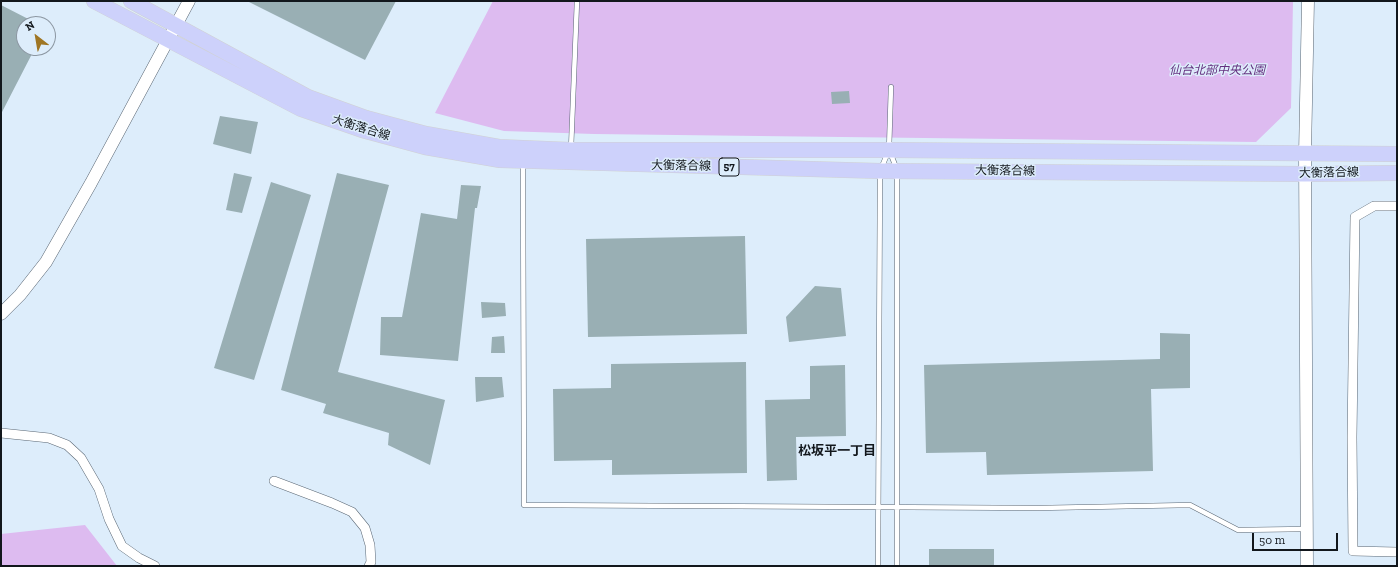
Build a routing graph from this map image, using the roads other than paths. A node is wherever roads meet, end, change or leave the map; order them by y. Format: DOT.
graph roads {
  1 [pos="94,1"];
  2 [pos="131,1"];
  3 [pos="189,1"];
  4 [pos="577,1"];
  5 [pos="1308,1"];
  6 [pos="176,25"];
  7 [pos="167,40"];
  8 [pos="890,87"];
  9 [pos="571,150"];
  10 [pos="889,150"];
  11 [pos="1305,154"];
  12 [pos="1397,154"];
  13 [pos="523,162"];
  14 [pos="897,170"];
  15 [pos="880,171"];
  16 [pos="1397,173"];
  17 [pos="1305,174"];
  18 [pos="1397,206"];
  19 [pos="1,314"];
  20 [pos="1,433"];
  21 [pos="274,481"];
  22 [pos="878,507"];
  23 [pos="896,507"];
  24 [pos="1306,529"];
  25 [pos="1397,552"];
  26 [pos="155,566"];
  27 [pos="369,566"];
  28 [pos="878,566"];
  29 [pos="897,566"];
  30 [pos="1307,566"];
  1 -- 7 [label="main road, 大衡落合線 / 57"];
  2 -- 6 [label="main road, 大衡落合線 / 57"];
  3 -- 6 [label="street"];
  4 -- 9 [label="lane"];
  5 -- 11 [label="street"];
  6 -- 7 [label="street"];
  6 -- 9 [label="main road, 大衡落合線 / 57"];
  7 -- 13 [label="main road, 大衡落合線 / 57"];
  7 -- 19 [label="street"];
  8 -- 10 [label="lane"];
  9 -- 10 [label="main road, 大衡落合線 / 57"];
  10 -- 11 [label="main road, 大衡落合線 / 57"];
  10 -- 14 [label="lane"];
  10 -- 15 [label="lane"];
  11 -- 12 [label="main road, 大衡落合線 / 57"];
  11 -- 17 [label="street"];
  13 -- 15 [label="main road, 大衡落合線 / 57"];
  13 -- 22 [label="lane"];
  14 -- 15 [label="main road, 大衡落合線 / 57"];
  14 -- 17 [label="main road, 大衡落合線 / 57"];
  14 -- 23 [label="lane"];
  15 -- 22 [label="lane"];
  16 -- 17 [label="main road, 大衡落合線 / 57"];
  17 -- 24 [label="street"];
  18 -- 25 [label="street"];
  20 -- 26 [label="street"];
  21 -- 27 [label="street"];
  22 -- 23 [label="lane"];
  22 -- 28 [label="lane"];
  23 -- 24 [label="lane"];
  23 -- 29 [label="lane"];
  24 -- 30 [label="street"];
}
